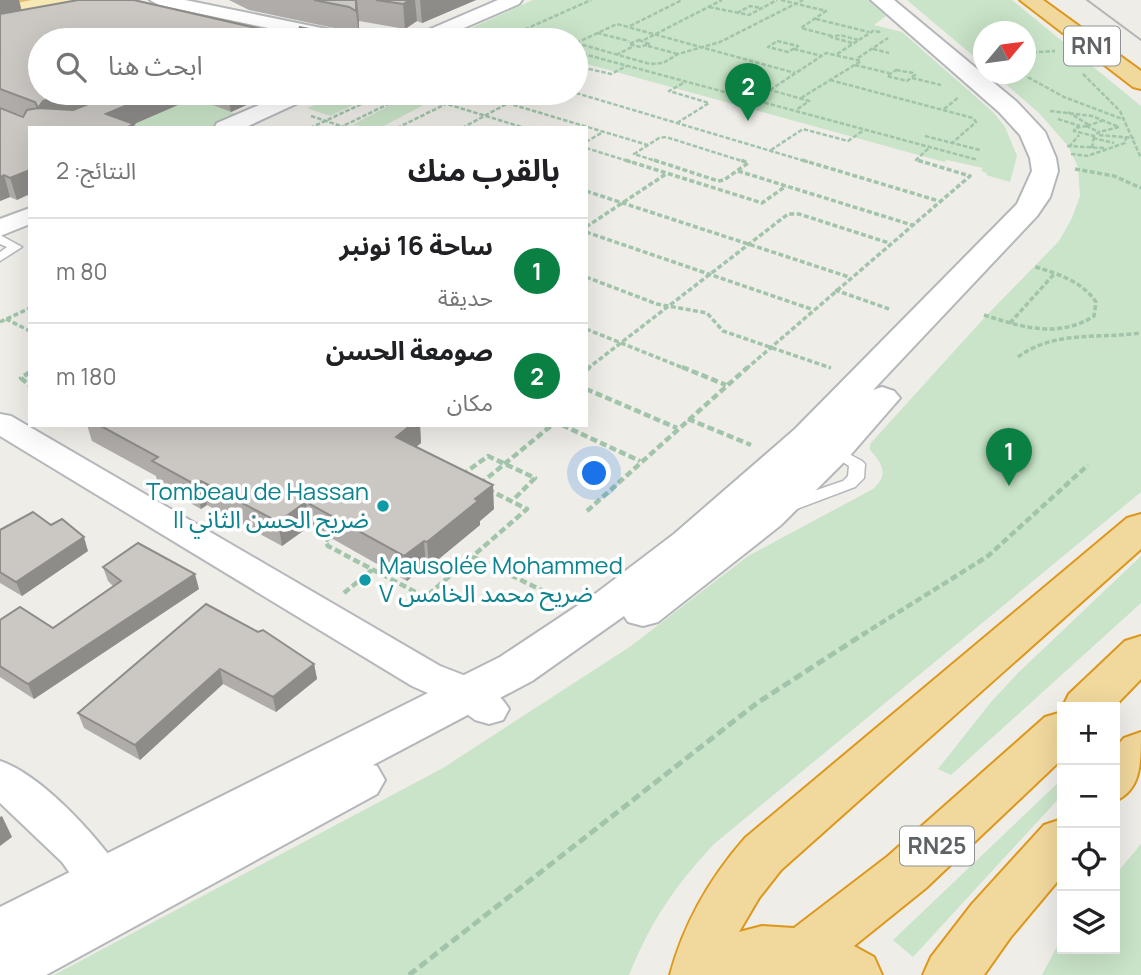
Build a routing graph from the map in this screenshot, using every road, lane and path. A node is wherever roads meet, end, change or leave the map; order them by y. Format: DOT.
graph roads {
  1 [pos="68,0"];
  2 [pos="159,0"];
  3 [pos="513,0"];
  4 [pos="591,0"];
  5 [pos="682,0"];
  6 [pos="722,0"];
  7 [pos="779,0"];
  8 [pos="803,0"];
  9 [pos="896,0"];
  10 [pos="796,4"];
  11 [pos="1050,4"];
  12 [pos="709,7"];
  13 [pos="88,8"];
  14 [pos="762,8"];
  15 [pos="0,12"];
  16 [pos="736,13"];
  17 [pos="876,16"];
  18 [pos="816,19"];
  19 [pos="0,25"];
  20 [pos="629,27"];
  21 [pos="292,28"];
  22 [pos="449,28"];
  23 [pos="529,28"];
  24 [pos="857,29"];
  25 [pos="596,33"];
  26 [pos="656,33"];
  27 [pos="832,36"];
  28 [pos="844,36"];
  29 [pos="588,37"];
  30 [pos="643,40"];
  31 [pos="858,40"];
  32 [pos="630,41"];
  33 [pos="853,44"];
  34 [pos="633,46"];
  35 [pos="647,46"];
  36 [pos="588,47"];
  37 [pos="701,48"];
  38 [pos="794,49"];
  39 [pos="872,49"];
  40 [pos="1036,52"];
  41 [pos="889,53"];
  42 [pos="1059,53"];
  43 [pos="678,54"];
  44 [pos="836,54"];
  45 [pos="588,55"];
  46 [pos="616,55"];
  47 [pos="822,56"];
  48 [pos="857,59"];
  49 [pos="1141,61"];
  50 [pos="973,64"];
  51 [pos="855,65"];
  52 [pos="628,66"];
  53 [pos="588,69"];
  54 [pos="1078,69"];
  55 [pos="795,73"];
  56 [pos="890,73"];
  57 [pos="830,80"];
  58 [pos="686,82"];
  59 [pos="1036,82"];
  60 [pos="1141,82"];
  61 [pos="997,84"];
  62 [pos="770,90"];
  63 [pos="588,96"];
  64 [pos="801,98"];
  65 [pos="749,99"];
  66 [pos="277,105"];
  67 [pos="359,105"];
  68 [pos="387,105"];
  69 [pos="444,105"];
  70 [pos="449,105"];
  71 [pos="504,105"];
  72 [pos="515,105"];
  73 [pos="795,111"];
  74 [pos="1047,111"];
  75 [pos="1068,112"];
  76 [pos="308,114"];
  77 [pos="485,116"];
  78 [pos="326,120"];
  79 [pos="1080,120"];
  80 [pos="1104,120"];
  81 [pos="1126,120"];
  82 [pos="1062,121"];
  83 [pos="677,122"];
  84 [pos="1097,122"];
  85 [pos="230,126"];
  86 [pos="314,126"];
  87 [pos="341,126"];
  88 [pos="345,126"];
  89 [pos="401,126"];
  90 [pos="466,126"];
  91 [pos="518,126"];
  92 [pos="584,126"];
  93 [pos="1087,126"];
  94 [pos="588,127"];
  95 [pos="1076,127"];
  96 [pos="865,130"];
  97 [pos="604,132"];
  98 [pos="1097,133"];
  99 [pos="1069,135"];
  100 [pos="1079,135"];
  101 [pos="925,136"];
  102 [pos="1126,137"];
  103 [pos="1134,138"];
  104 [pos="588,141"];
  105 [pos="952,143"];
  106 [pos="648,145"];
  107 [pos="1115,145"];
  108 [pos="930,147"];
  109 [pos="1082,147"];
  110 [pos="1092,148"];
  111 [pos="588,149"];
  112 [pos="1108,149"];
  113 [pos="771,150"];
  114 [pos="980,150"];
  115 [pos="1096,153"];
  116 [pos="1070,154"];
  117 [pos="1141,158"];
  118 [pos="978,160"];
  119 [pos="1075,169"];
  120 [pos="737,171"];
  121 [pos="666,174"];
  122 [pos="786,186"];
  123 [pos="1141,188"];
  124 [pos="588,192"];
  125 [pos="940,201"];
  126 [pos="622,203"];
  127 [pos="28,216"];
  128 [pos="912,225"];
  129 [pos="0,228"];
  130 [pos="588,228"];
  131 [pos="588,230"];
  132 [pos="0,239"];
  133 [pos="890,243"];
  134 [pos="748,245"];
  135 [pos="0,257"];
  136 [pos="1033,266"];
  137 [pos="1055,273"];
  138 [pos="709,275"];
  139 [pos="588,278"];
  140 [pos="850,278"];
  141 [pos="835,290"];
  142 [pos="668,306"];
  143 [pos="28,308"];
  144 [pos="812,310"];
  145 [pos="896,311"];
  146 [pos="984,315"];
  147 [pos="6,319"];
  148 [pos="0,322"];
  149 [pos="1010,323"];
  150 [pos="1066,329"];
  151 [pos="28,330"];
  152 [pos="588,330"];
  153 [pos="1141,332"];
  154 [pos="1076,338"];
  155 [pos="621,343"];
  156 [pos="771,347"];
  157 [pos="1017,357"];
  158 [pos="588,368"];
  159 [pos="836,370"];
  160 [pos="28,373"];
  161 [pos="28,384"];
  162 [pos="726,385"];
  163 [pos="588,390"];
  164 [pos="688,419"];
  165 [pos="0,423"];
  166 [pos="550,427"];
  167 [pos="566,427"];
  168 [pos="677,428"];
  169 [pos="821,444"];
  170 [pos="758,448"];
  171 [pos="640,462"];
  172 [pos="505,464"];
  173 [pos="1088,465"];
  174 [pos="461,476"];
  175 [pos="479,485"];
  176 [pos="513,500"];
  177 [pos="587,511"];
  178 [pos="1141,527"];
  179 [pos="473,557"];
  180 [pos="372,570"];
  181 [pos="353,585"];
  182 [pos="541,590"];
  183 [pos="1141,652"];
  184 [pos="479,702"];
  185 [pos="1090,702"];
  186 [pos="1057,735"];
  187 [pos="1141,751"];
  188 [pos="1120,775"];
  189 [pos="0,778"];
  190 [pos="1057,846"];
  191 [pos="113,895"];
  192 [pos="0,934"];
  193 [pos="804,953"];
  194 [pos="0,971"];
  195 [pos="409,975"];
  196 [pos="698,975"];
  197 [pos="710,975"];
  198 [pos="854,975"];
  199 [pos="951,975"];
  1 -- 15 [label="main road"];
  2 -- 21 [label="street"];
  3 -- 22 [label="street"];
  4 -- 23 [label="path"];
  5 -- 20 [label="path"];
  6 -- 12 [label="path"];
  7 -- 10 [label="path"];
  7 -- 14 [label="path"];
  8 -- 10 [label="path"];
  9 -- 50 [label="street"];
  10 -- 18 [label="path"];
  10 -- 37 [label="path"];
  11 -- 49 [label="highway, RN1"];
  11 -- 60 [label="highway, RN1"];
  12 -- 16 [label="path"];
  12 -- 26 [label="path"];
  13 -- 19 [label="main road"];
  14 -- 16 [label="path"];
  14 -- 16 [label="path"];
  17 -- 24 [label="path"];
  17 -- 31 [label="path"];
  17 -- 39 [label="path"];
  17 -- 169 [label="street"];
  18 -- 24 [label="path"];
  18 -- 27 [label="path"];
  20 -- 25 [label="path"];
  20 -- 26 [label="path"];
  24 -- 28 [label="path"];
  25 -- 29 [label="path"];
  25 -- 32 [label="path"];
  26 -- 30 [label="path"];
  26 -- 37 [label="path"];
  27 -- 28 [label="path"];
  27 -- 33 [label="path"];
  28 -- 31 [label="path"];
  30 -- 32 [label="path"];
  30 -- 35 [label="path"];
  31 -- 33 [label="path"];
  32 -- 34 [label="path"];
  33 -- 44 [label="path"];
  34 -- 35 [label="path"];
  34 -- 46 [label="path"];
  35 -- 43 [label="path"];
  36 -- 46 [label="path"];
  37 -- 43 [label="path"];
  37 -- 55 [label="path"];
  38 -- 38 [label="path"];
  38 -- 47 [label="path"];
  39 -- 41 [label="path"];
  39 -- 48 [label="path"];
  40 -- 42 [label="path"];
  43 -- 46 [label="path"];
  44 -- 47 [label="path"];
  44 -- 48 [label="path"];
  45 -- 52 [label="path"];
  47 -- 55 [label="path"];
  48 -- 51 [label="path"];
  51 -- 56 [label="path"];
  51 -- 57 [label="path"];
  52 -- 53 [label="path"];
  52 -- 58 [label="path"];
  54 -- 81 [label="path"];
  55 -- 62 [label="path"];
  56 -- 56 [label="path"];
  57 -- 64 [label="path"];
  57 -- 105 [label="path"];
  58 -- 65 [label="path"];
  58 -- 83 [label="path"];
  59 -- 81 [label="path"];
  61 -- 169 [label="street"];
  62 -- 64 [label="path"];
  62 -- 65 [label="path"];
  63 -- 83 [label="path"];
  64 -- 73 [label="path"];
  65 -- 73 [label="path"];
  66 -- 85 [label="street"];
  67 -- 78 [label="path"];
  68 -- 88 [label="path"];
  69 -- 89 [label="path"];
  70 -- 77 [label="path"];
  71 -- 77 [label="path"];
  72 -- 92 [label="path"];
  73 -- 96 [label="path"];
  74 -- 75 [label="path"];
  75 -- 79 [label="path"];
  75 -- 80 [label="path"];
  76 -- 78 [label="path"];
  77 -- 90 [label="path"];
  77 -- 91 [label="path"];
  78 -- 86 [label="path"];
  78 -- 87 [label="path"];
  79 -- 93 [label="path"];
  79 -- 95 [label="path"];
  80 -- 84 [label="path"];
  80 -- 98 [label="path"];
  81 -- 103 [label="path"];
  82 -- 95 [label="path"];
  83 -- 113 [label="path"];
  84 -- 93 [label="path"];
  84 -- 98 [label="path"];
  93 -- 95 [label="path"];
  93 -- 98 [label="path"];
  94 -- 97 [label="path"];
  95 -- 100 [label="path"];
  96 -- 108 [label="path"];
  96 -- 113 [label="path"];
  97 -- 104 [label="path"];
  97 -- 106 [label="path"];
  98 -- 100 [label="path"];
  98 -- 102 [label="path"];
  98 -- 107 [label="path"];
  98 -- 107 [label="path"];
  98 -- 110 [label="path"];
  99 -- 100 [label="path"];
  100 -- 109 [label="path"];
  101 -- 105 [label="path"];
  102 -- 103 [label="path"];
  102 -- 107 [label="path"];
  103 -- 117 [label="path"];
  105 -- 114 [label="path"];
  106 -- 120 [label="path"];
  106 -- 120 [label="path"];
  107 -- 112 [label="path"];
  108 -- 118 [label="path"];
  108 -- 125 [label="path"];
  109 -- 110 [label="path"];
  109 -- 115 [label="path"];
  110 -- 112 [label="path"];
  111 -- 121 [label="path"];
  112 -- 115 [label="path"];
  113 -- 125 [label="path"];
  115 -- 116 [label="path"];
  119 -- 123 [label="path"];
  120 -- 122 [label="path"];
  121 -- 122 [label="path"];
  121 -- 126 [label="path"];
  122 -- 128 [label="path"];
  124 -- 126 [label="path"];
  125 -- 128 [label="path"];
  126 -- 130 [label="path"];
  126 -- 134 [label="path"];
  127 -- 129 [label="street"];
  128 -- 133 [label="path"];
  131 -- 138 [label="path"];
  132 -- 135 [label="lane"];
  133 -- 134 [label="path"];
  133 -- 140 [label="path"];
  134 -- 138 [label="path"];
  134 -- 140 [label="path"];
  136 -- 137 [label="path"];
  137 -- 149 [label="path"];
  137 -- 150 [label="path"];
  138 -- 142 [label="path"];
  138 -- 144 [label="path"];
  139 -- 142 [label="path"];
  140 -- 141 [label="path"];
  141 -- 144 [label="path"];
  141 -- 145 [label="path"];
  142 -- 155 [label="path"];
  142 -- 156 [label="path"];
  143 -- 147 [label="path"];
  144 -- 156 [label="path"];
  146 -- 149 [label="path"];
  147 -- 148 [label="path"];
  147 -- 151 [label="path"];
  149 -- 150 [label="path"];
  150 -- 154 [label="path"];
  152 -- 155 [label="path"];
  153 -- 154 [label="path"];
  154 -- 157 [label="path"];
  155 -- 158 [label="path"];
  155 -- 162 [label="path"];
  156 -- 159 [label="path"];
  156 -- 162 [label="path"];
  160 -- 161 [label="path"];
  162 -- 164 [label="path"];
  163 -- 168 [label="path"];
  164 -- 168 [label="path"];
  164 -- 170 [label="path"];
  165 -- 184 [label="street"];
  166 -- 172 [label="path"];
  167 -- 171 [label="path"];
  168 -- 171 [label="path"];
  169 -- 184 [label="street"];
  169 -- 184 [label="street"];
  171 -- 177 [label="path"];
  172 -- 174 [label="path"];
  172 -- 175 [label="path"];
  172 -- 176 [label="path"];
  173 -- 195 [label="path"];
  174 -- 175 [label="path"];
  174 -- 180 [label="path"];
  175 -- 176 [label="path"];
  176 -- 179 [label="path"];
  178 -- 196 [label="highway"];
  179 -- 180 [label="path"];
  179 -- 182 [label="path"];
  180 -- 181 [label="path"];
  183 -- 185 [label="highway"];
  184 -- 191 [label="street"];
  186 -- 193 [label="highway, RN25"];
  187 -- 188 [label="highway"];
  189 -- 191 [label="street"];
  190 -- 199 [label="highway"];
  191 -- 192 [label="street"];
  191 -- 194 [label="street"];
  193 -- 197 [label="highway"];
  193 -- 198 [label="highway"];
}
